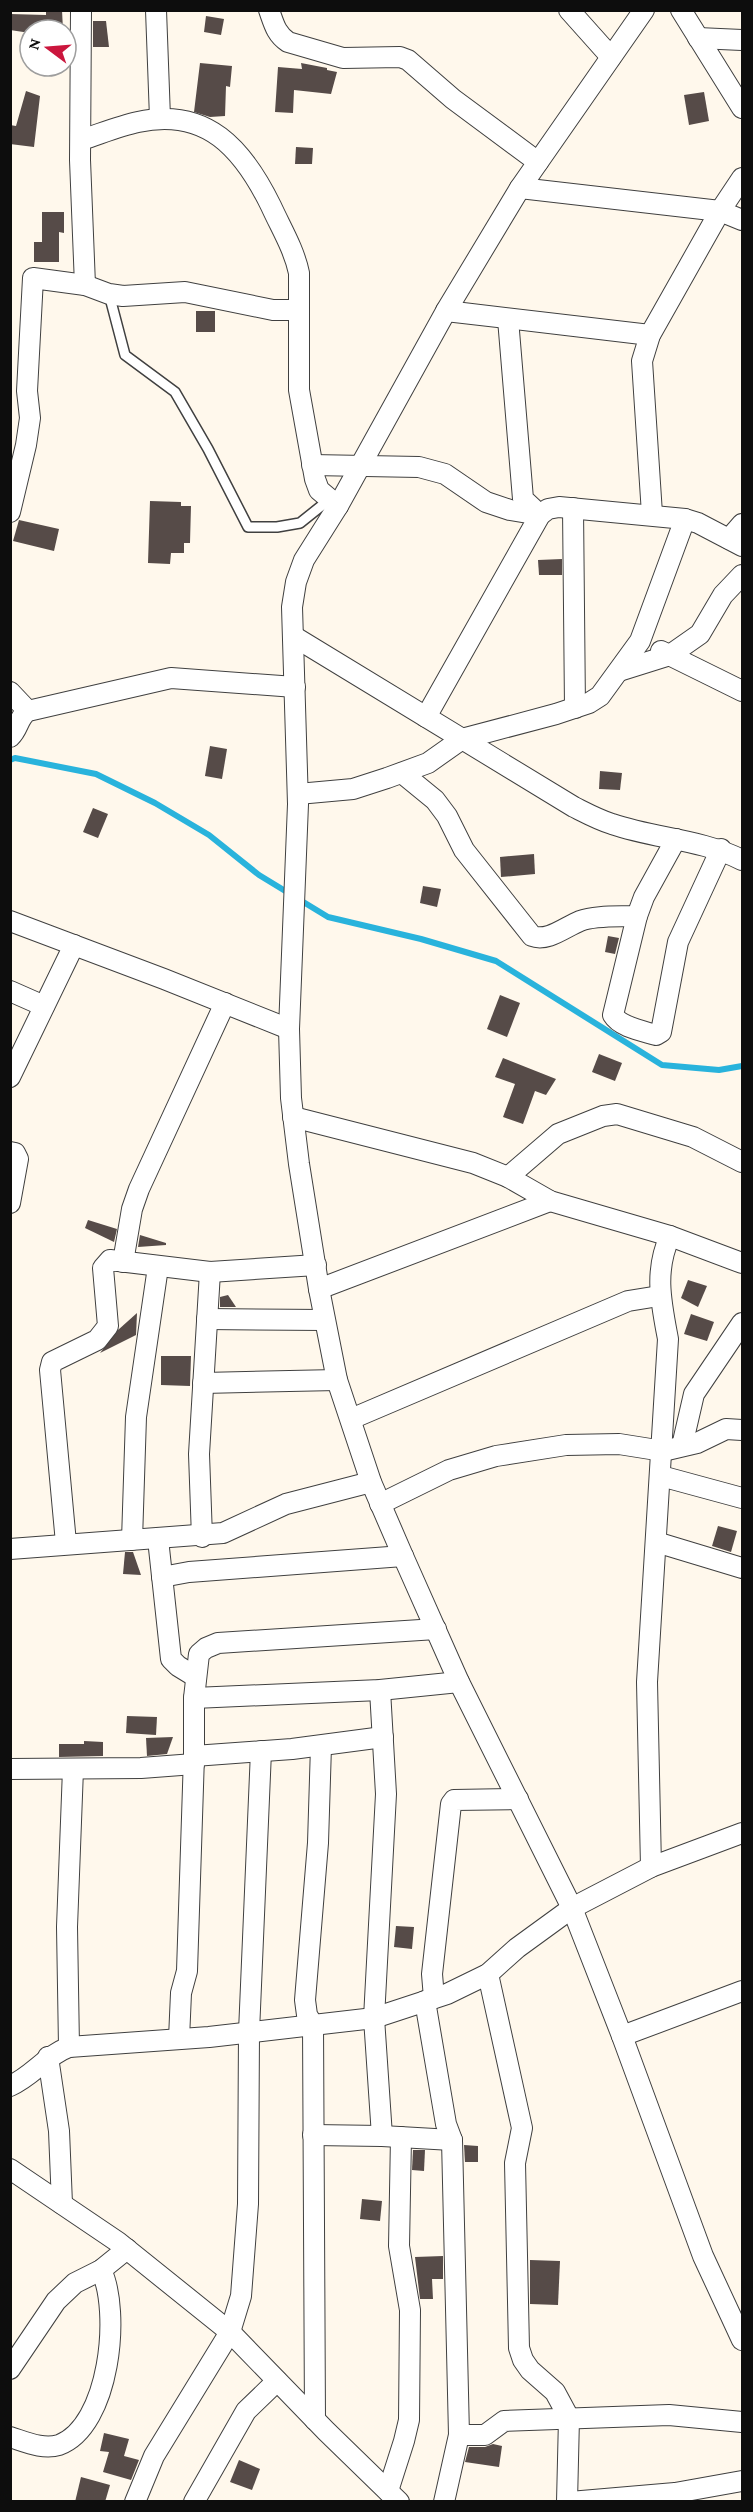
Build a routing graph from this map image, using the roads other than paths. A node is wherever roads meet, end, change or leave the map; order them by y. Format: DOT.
graph roads {
  1 [pos="81,10"];
  2 [pos="156,10"];
  3 [pos="269,10"];
  4 [pos="569,10"];
  5 [pos="644,10"];
  6 [pos="681,10"];
  7 [pos="698,38"];
  8 [pos="742,40"];
  9 [pos="612,57"];
  10 [pos="742,108"];
  11 [pos="160,118"];
  12 [pos="81,140"];
  13 [pos="538,162"];
  14 [pos="742,178"];
  15 [pos="520,188"];
  16 [pos="720,211"];
  17 [pos="742,220"];
  18 [pos="85,285"];
  19 [pos="109,294"];
  20 [pos="298,310"];
  21 [pos="446,311"];
  22 [pos="508,319"];
  23 [pos="650,335"];
  24 [pos="18,444"];
  25 [pos="312,465"];
  26 [pos="360,466"];
  27 [pos="334,503"];
  28 [pos="573,508"];
  29 [pos="10,512"];
  30 [pos="652,514"];
  31 [pos="540,515"];
  32 [pos="685,519"];
  33 [pos="742,524"];
  34 [pos="736,542"];
  35 [pos="742,575"];
  36 [pos="293,636"];
  37 [pos="640,640"];
  38 [pos="670,655"];
  39 [pos="619,671"];
  40 [pos="295,687"];
  41 [pos="742,691"];
  42 [pos="10,692"];
  43 [pos="575,708"];
  44 [pos="28,711"];
  45 [pos="426,717"];
  46 [pos="10,737"];
  47 [pos="462,739"];
  48 [pos="402,773"];
  49 [pos="298,794"];
  50 [pos="676,839"];
  51 [pos="721,849"];
  52 [pos="742,860"];
  53 [pos="637,916"];
  54 [pos="10,921"];
  55 [pos="74,945"];
  56 [pos="10,991"];
  57 [pos="225,1003"];
  58 [pos="44,1006"];
  59 [pos="289,1029"];
  60 [pos="15,1055"];
  61 [pos="10,1077"];
  62 [pos="293,1117"];
  63 [pos="10,1152"];
  64 [pos="742,1162"];
  65 [pos="508,1177"];
  66 [pos="550,1201"];
  67 [pos="10,1203"];
  68 [pos="670,1236"];
  69 [pos="123,1262"];
  70 [pos="742,1263"];
  71 [pos="316,1265"];
  72 [pos="158,1267"];
  73 [pos="210,1272"];
  74 [pos="319,1288"];
  75 [pos="659,1296"];
  76 [pos="207,1319"];
  77 [pos="324,1320"];
  78 [pos="742,1323"];
  79 [pos="337,1380"];
  80 [pos="203,1383"];
  81 [pos="351,1419"];
  82 [pos="742,1430"];
  83 [pos="682,1446"];
  84 [pos="663,1451"];
  85 [pos="661,1476"];
  86 [pos="371,1482"];
  87 [pos="742,1498"];
  88 [pos="380,1504"];
  89 [pos="202,1537"];
  90 [pos="158,1539"];
  91 [pos="132,1540"];
  92 [pos="656,1542"];
  93 [pos="66,1543"];
  94 [pos="10,1549"];
  95 [pos="403,1556"];
  96 [pos="742,1568"];
  97 [pos="162,1577"];
  98 [pos="436,1629"];
  99 [pos="196,1677"];
  100 [pos="459,1682"];
  101 [pos="380,1690"];
  102 [pos="194,1698"];
  103 [pos="383,1737"];
  104 [pos="321,1746"];
  105 [pos="261,1751"];
  106 [pos="194,1760"];
  107 [pos="10,1769"];
  108 [pos="73,1769"];
  109 [pos="518,1799"];
  110 [pos="742,1833"];
  111 [pos="651,1867"];
  112 [pos="572,1908"];
  113 [pos="488,1974"];
  114 [pos="742,1991"];
  115 [pos="430,1999"];
  116 [pos="374,2018"];
  117 [pos="313,2025"];
  118 [pos="249,2032"];
  119 [pos="622,2036"];
  120 [pos="179,2039"];
  121 [pos="69,2047"];
  122 [pos="48,2057"];
  123 [pos="10,2086"];
  124 [pos="313,2135"];
  125 [pos="391,2136"];
  126 [pos="452,2140"];
  127 [pos="10,2169"];
  128 [pos="62,2204"];
  129 [pos="127,2249"];
  130 [pos="101,2270"];
  131 [pos="230,2332"];
  132 [pos="742,2340"];
  133 [pos="10,2369"];
  134 [pos="277,2381"];
  135 [pos="569,2418"];
  136 [pos="315,2420"];
  137 [pos="742,2422"];
  138 [pos="459,2435"];
  139 [pos="10,2437"];
  140 [pos="742,2481"];
  141 [pos="394,2496"];
  142 [pos="135,2502"];
  143 [pos="194,2502"];
  144 [pos="444,2502"];
  145 [pos="569,2502"];
  1 -- 12 [label="street"];
  2 -- 11 [label="street"];
  3 -- 13 [label="street"];
  4 -- 9 [label="street"];
  5 -- 9 [label="street"];
  6 -- 7 [label="street"];
  7 -- 8 [label="street"];
  7 -- 10 [label="street"];
  9 -- 13 [label="street"];
  11 -- 12 [label="street"];
  11 -- 20 [label="street"];
  12 -- 18 [label="street"];
  13 -- 15 [label="street"];
  14 -- 16 [label="street"];
  15 -- 16 [label="street"];
  15 -- 21 [label="street"];
  16 -- 17 [label="street"];
  16 -- 23 [label="street"];
  18 -- 19 [label="street"];
  18 -- 24 [label="street"];
  19 -- 20 [label="street"];
  19 -- 27 [label="lane"];
  20 -- 25 [label="street"];
  21 -- 22 [label="street"];
  21 -- 26 [label="street"];
  22 -- 23 [label="street"];
  22 -- 31 [label="street"];
  23 -- 30 [label="street"];
  24 -- 29 [label="street"];
  25 -- 26 [label="street"];
  25 -- 27 [label="street"];
  26 -- 27 [label="street"];
  26 -- 31 [label="street"];
  27 -- 36 [label="street"];
  28 -- 30 [label="street"];
  28 -- 31 [label="street"];
  28 -- 43 [label="street"];
  30 -- 32 [label="street"];
  31 -- 45 [label="street"];
  32 -- 34 [label="street"];
  32 -- 37 [label="street"];
  33 -- 34 [label="street"];
  35 -- 38 [label="street"];
  36 -- 40 [label="street"];
  36 -- 45 [label="street"];
  37 -- 38 [label="street"];
  37 -- 39 [label="street"];
  38 -- 39 [label="street"];
  38 -- 41 [label="street"];
  39 -- 43 [label="street"];
  40 -- 44 [label="street"];
  40 -- 49 [label="street"];
  42 -- 44 [label="street"];
  43 -- 47 [label="street"];
  44 -- 46 [label="street"];
  45 -- 47 [label="street"];
  47 -- 48 [label="street"];
  47 -- 50 [label="street"];
  48 -- 49 [label="street"];
  48 -- 53 [label="street"];
  49 -- 59 [label="street"];
  50 -- 51 [label="street"];
  50 -- 53 [label="street"];
  51 -- 52 [label="street"];
  51 -- 53 [label="street"];
  54 -- 55 [label="street"];
  55 -- 57 [label="street"];
  55 -- 58 [label="street"];
  56 -- 58 [label="street"];
  57 -- 59 [label="street"];
  57 -- 69 [label="street"];
  58 -- 60 [label="street"];
  59 -- 62 [label="street"];
  60 -- 61 [label="street"];
  62 -- 65 [label="street"];
  62 -- 71 [label="street"];
  63 -- 67 [label="street"];
  64 -- 65 [label="street"];
  65 -- 66 [label="street"];
  66 -- 68 [label="street"];
  66 -- 74 [label="street"];
  68 -- 70 [label="street"];
  68 -- 75 [label="street"];
  69 -- 72 [label="street"];
  69 -- 93 [label="street"];
  71 -- 73 [label="street"];
  71 -- 74 [label="street"];
  72 -- 73 [label="street"];
  72 -- 91 [label="street"];
  73 -- 76 [label="street"];
  74 -- 77 [label="street"];
  75 -- 81 [label="street"];
  75 -- 84 [label="street"];
  76 -- 77 [label="street"];
  76 -- 80 [label="street"];
  77 -- 79 [label="street"];
  78 -- 83 [label="street"];
  79 -- 80 [label="street"];
  79 -- 81 [label="street"];
  80 -- 89 [label="street"];
  81 -- 86 [label="street"];
  82 -- 83 [label="street"];
  83 -- 84 [label="street"];
  84 -- 85 [label="street"];
  84 -- 88 [label="street"];
  85 -- 87 [label="street"];
  85 -- 92 [label="street"];
  86 -- 88 [label="street"];
  86 -- 89 [label="street"];
  88 -- 95 [label="street"];
  89 -- 90 [label="street"];
  90 -- 91 [label="street"];
  90 -- 97 [label="street"];
  91 -- 93 [label="street"];
  92 -- 96 [label="street"];
  92 -- 111 [label="street"];
  93 -- 94 [label="street"];
  95 -- 97 [label="street"];
  95 -- 98 [label="street"];
  97 -- 99 [label="street"];
  98 -- 99 [label="street"];
  98 -- 100 [label="street"];
  99 -- 102 [label="street"];
  100 -- 101 [label="street"];
  100 -- 109 [label="street"];
  101 -- 102 [label="street"];
  101 -- 103 [label="street"];
  102 -- 106 [label="street"];
  103 -- 104 [label="street"];
  103 -- 116 [label="street"];
  104 -- 105 [label="street"];
  104 -- 117 [label="street"];
  105 -- 106 [label="street"];
  105 -- 118 [label="street"];
  106 -- 108 [label="street"];
  106 -- 120 [label="street"];
  107 -- 108 [label="street"];
  108 -- 121 [label="street"];
  109 -- 112 [label="street"];
  109 -- 115 [label="street"];
  110 -- 111 [label="street"];
  111 -- 112 [label="street"];
  112 -- 113 [label="street"];
  112 -- 119 [label="street"];
  113 -- 115 [label="street"];
  113 -- 135 [label="street"];
  114 -- 119 [label="street"];
  115 -- 116 [label="street"];
  115 -- 126 [label="street"];
  116 -- 117 [label="street"];
  116 -- 125 [label="street"];
  117 -- 118 [label="street"];
  117 -- 124 [label="street"];
  118 -- 120 [label="street"];
  118 -- 131 [label="street"];
  119 -- 132 [label="street"];
  120 -- 121 [label="street"];
  121 -- 122 [label="street"];
  122 -- 123 [label="street"];
  122 -- 128 [label="street"];
  124 -- 125 [label="street"];
  124 -- 136 [label="street"];
  125 -- 126 [label="street"];
  125 -- 141 [label="street"];
  126 -- 138 [label="street"];
  127 -- 128 [label="street"];
  128 -- 129 [label="street"];
  129 -- 130 [label="street"];
  129 -- 131 [label="street"];
  130 -- 133 [label="street"];
  130 -- 139 [label="street"];
  131 -- 134 [label="street"];
  131 -- 142 [label="street"];
  134 -- 136 [label="street"];
  134 -- 143 [label="street"];
  135 -- 137 [label="street"];
  135 -- 138 [label="street"];
  135 -- 145 [label="street"];
  136 -- 141 [label="street"];
  138 -- 144 [label="street"];
  140 -- 145 [label="street"];
}
